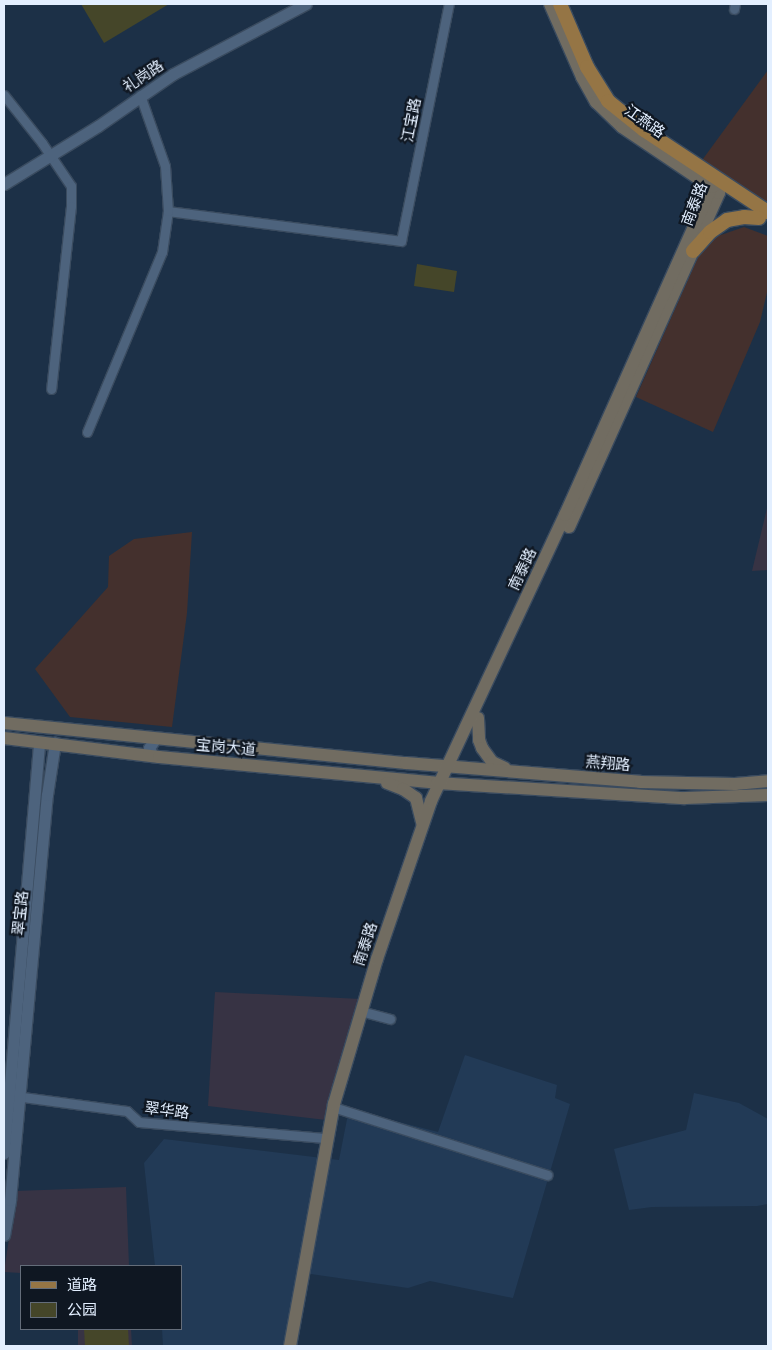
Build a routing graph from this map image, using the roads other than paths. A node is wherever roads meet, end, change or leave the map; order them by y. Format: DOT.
graph roads {
  1 [pos="306,4"];
  2 [pos="449,4"];
  3 [pos="550,4"];
  4 [pos="560,4"];
  5 [pos="4,95"];
  6 [pos="140,96"];
  7 [pos="51,156"];
  8 [pos="4,184"];
  9 [pos="717,187"];
  10 [pos="168,211"];
  11 [pos="765,218"];
  12 [pos="692,251"];
  13 [pos="51,389"];
  14 [pos="87,432"];
  15 [pos="478,718"];
  16 [pos="4,723"];
  17 [pos="123,736"];
  18 [pos="4,738"];
  19 [pos="155,739"];
  20 [pos="38,742"];
  21 [pos="55,743"];
  22 [pos="119,752"];
  23 [pos="153,756"];
  24 [pos="406,763"];
  25 [pos="450,766"];
  26 [pos="490,769"];
  27 [pos="512,770"];
  28 [pos="371,777"];
  29 [pos="403,780"];
  30 [pos="768,781"];
  31 [pos="442,783"];
  32 [pos="489,785"];
  33 [pos="768,795"];
  34 [pos="422,827"];
  35 [pos="368,1013"];
  36 [pos="390,1019"];
  37 [pos="14,1096"];
  38 [pos="336,1108"];
  39 [pos="327,1138"];
  40 [pos="4,1153"];
  41 [pos="548,1175"];
  42 [pos="4,1235"];
  43 [pos="290,1346"];
  44 [pos="296,1346"];
  1 -- 6 [label="street, 礼岗路"];
  2 -- 10 [label="street, 江宝路"];
  3 -- 9 [label="main road, 江燕路"];
  4 -- 9 [label="main road, 江燕路"];
  5 -- 7 [label="street"];
  6 -- 7 [label="street, 礼岗路"];
  6 -- 10 [label="street"];
  7 -- 8 [label="street, 礼岗路"];
  7 -- 13 [label="street"];
  9 -- 11 [label="main road, 江燕路"];
  9 -- 12 [label="main road, 南泰路"];
  9 -- 25 [label="main road, 南泰路"];
  10 -- 14 [label="street"];
  11 -- 12 [label="main road"];
  12 -- 15 [label="main road, 南泰路"];
  15 -- 25 [label="main road, 南泰路"];
  15 -- 27 [label="main road"];
  16 -- 17 [label="main road, 宝岗大道"];
  17 -- 19 [label="main road, 宝岗大道"];
  17 -- 22 [label="street"];
  18 -- 20 [label="main road, 宝岗大道"];
  19 -- 23 [label="street"];
  19 -- 24 [label="main road, 宝岗大道"];
  20 -- 21 [label="main road, 宝岗大道"];
  20 -- 37 [label="street, 翠宝路"];
  21 -- 22 [label="main road, 宝岗大道"];
  21 -- 37 [label="street, 翠宝路"];
  22 -- 23 [label="main road, 宝岗大道"];
  23 -- 28 [label="main road, 宝岗大道"];
  24 -- 25 [label="main road, 宝岗大道"];
  24 -- 29 [label="street"];
  25 -- 26 [label="main road, 燕翔路"];
  25 -- 31 [label="main road, 南泰路"];
  26 -- 27 [label="main road, 燕翔路"];
  26 -- 32 [label="street"];
  27 -- 30 [label="main road, 燕翔路"];
  28 -- 29 [label="main road, 宝岗大道"];
  28 -- 34 [label="main road"];
  29 -- 31 [label="main road, 宝岗大道"];
  31 -- 32 [label="main road, 燕翔路"];
  31 -- 34 [label="main road, 南泰路"];
  31 -- 35 [label="main road, 南泰路"];
  32 -- 33 [label="main road, 燕翔路"];
  34 -- 38 [label="main road, 南泰路"];
  35 -- 36 [label="street"];
  35 -- 38 [label="main road, 南泰路"];
  37 -- 39 [label="street, 翠华路"];
  37 -- 40 [label="street, 翠宝路"];
  37 -- 42 [label="street, 翠宝路"];
  38 -- 39 [label="main road, 南泰路"];
  38 -- 41 [label="street"];
  38 -- 44 [label="main road, 南泰路"];
  39 -- 43 [label="main road, 南泰路"];
}
